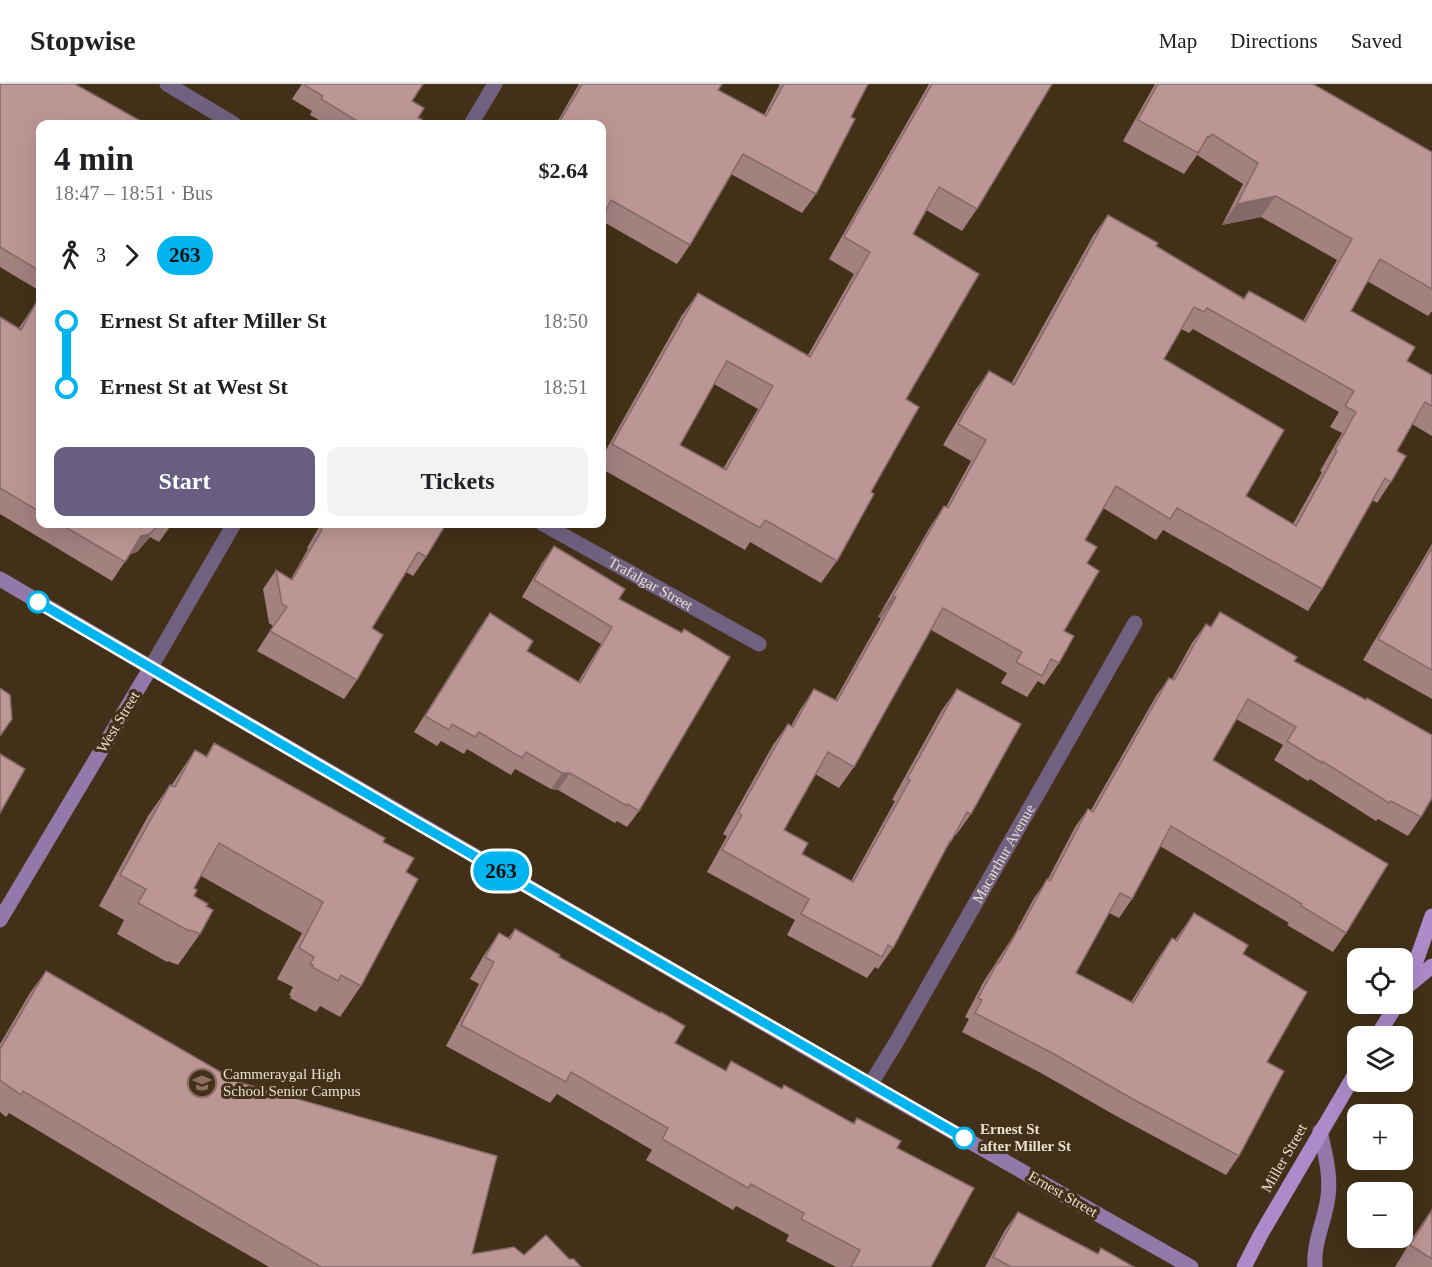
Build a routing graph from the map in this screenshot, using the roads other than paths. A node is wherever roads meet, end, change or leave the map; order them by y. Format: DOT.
graph roads {
  1 [pos="167,84"];
  2 [pos="495,84"];
  3 [pos="227,120"];
  4 [pos="473,120"];
  5 [pos="232,528"];
  6 [pos="550,528"];
  7 [pos="0,579"];
  8 [pos="1135,623"];
  9 [pos="759,644"];
  10 [pos="151,667"];
  11 [pos="1432,916"];
  12 [pos="0,920"];
  13 [pos="1432,966"];
  14 [pos="1413,968"];
  15 [pos="1413,983"];
  16 [pos="870,1085"];
  17 [pos="1347,1087"];
  18 [pos="1320,1131"];
  19 [pos="1191,1267"];
  20 [pos="1244,1267"];
  21 [pos="1315,1267"];
  1 -- 3 [label="street"];
  2 -- 4 [label="street"];
  5 -- 10 [label="street, West Street"];
  6 -- 9 [label="street, Trafalgar Street"];
  7 -- 10 [label="street, Ernest Street"];
  8 -- 16 [label="street, Macarthur Avenue"];
  10 -- 12 [label="street, West Street"];
  10 -- 16 [label="street, Ernest Street"];
  11 -- 14 [label="main road"];
  13 -- 15 [label="main road"];
  16 -- 19 [label="street, Ernest Street"];
  17 -- 18 [label="main road, Miller Street"];
  18 -- 20 [label="main road, Miller Street"];
  18 -- 21 [label="street"];
}
